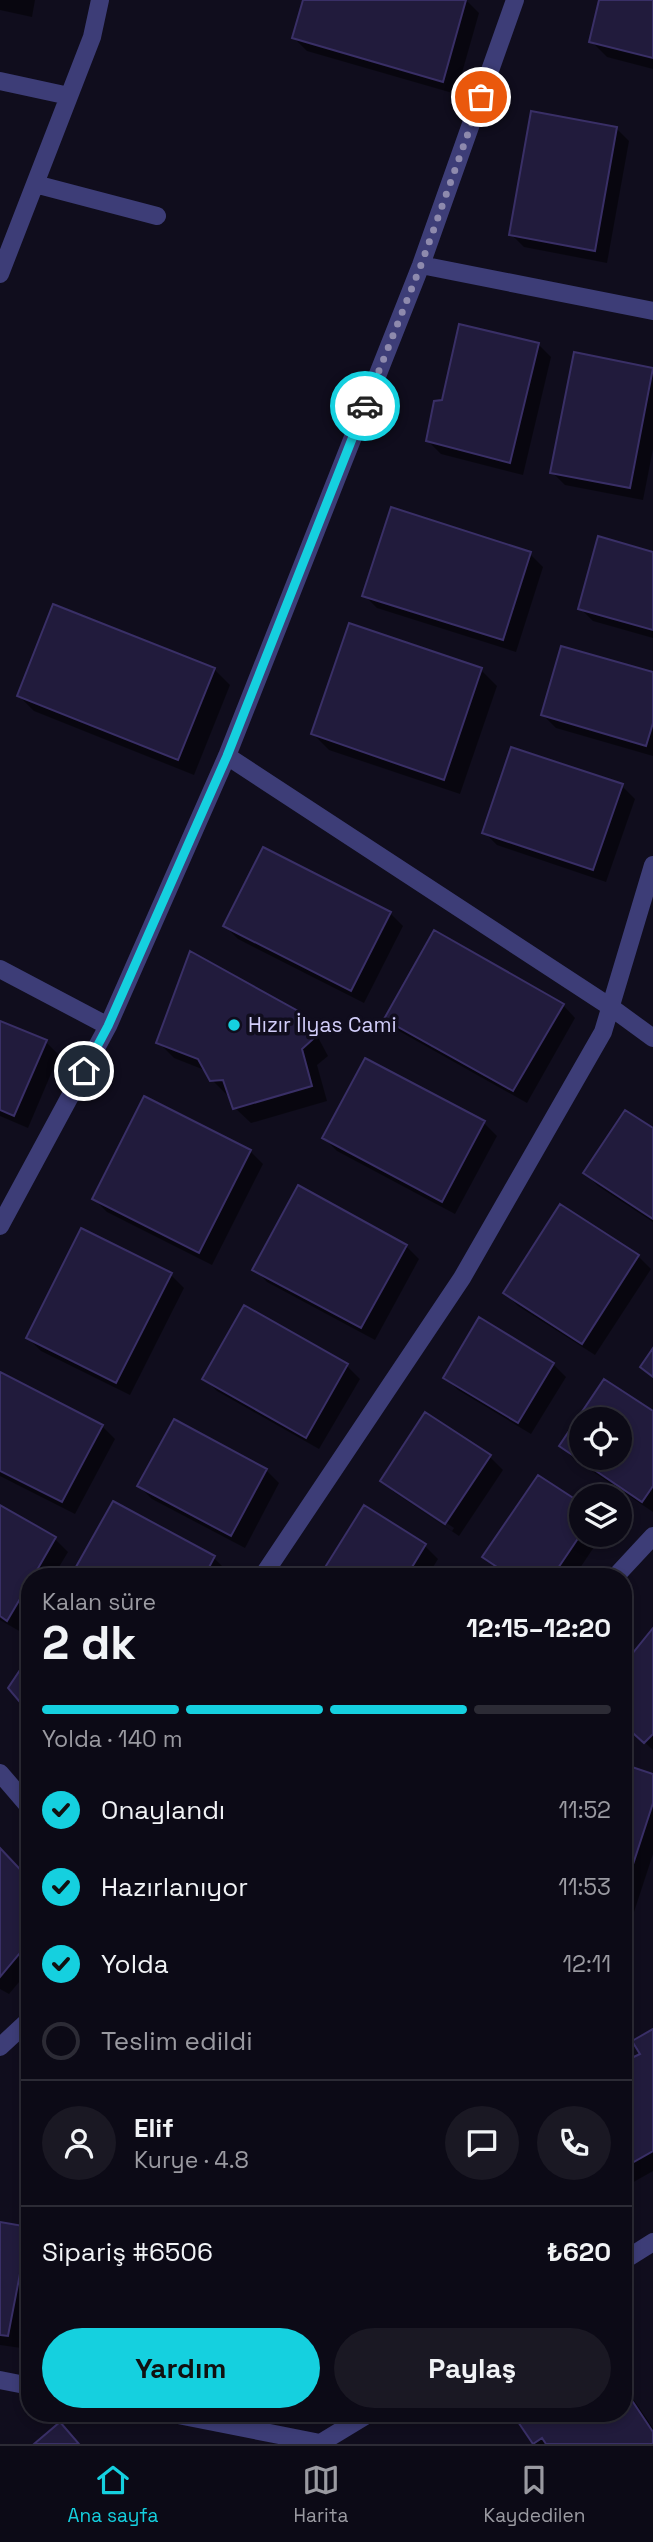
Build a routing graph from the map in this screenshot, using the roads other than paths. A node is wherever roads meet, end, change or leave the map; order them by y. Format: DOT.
graph roads {
  1 [pos="100,0"];
  2 [pos="515,0"];
  3 [pos="0,81"];
  4 [pos="69,96"];
  5 [pos="35,184"];
  6 [pos="157,216"];
  7 [pos="421,265"];
  8 [pos="0,274"];
  9 [pos="653,311"];
  10 [pos="227,756"];
  11 [pos="653,865"];
  12 [pos="0,969"];
  13 [pos="612,1008"];
  14 [pos="108,1026"];
  15 [pos="653,1038"];
  16 [pos="0,1226"];
  17 [pos="653,1536"];
  18 [pos="268,1568"];
  19 [pos="623,1568"];
  20 [pos="0,1773"];
  21 [pos="21,1798"];
  22 [pos="21,2027"];
  23 [pos="0,2047"];
  24 [pos="653,2242"];
  25 [pos="632,2255"];
  26 [pos="0,2380"];
  27 [pos="21,2384"];
  28 [pos="212,2422"];
  29 [pos="355,2422"];
  30 [pos="319,2444"];
  1 -- 4 [label="street"];
  2 -- 7 [label="street"];
  3 -- 4 [label="street"];
  4 -- 5 [label="street"];
  5 -- 6 [label="street"];
  5 -- 8 [label="street"];
  7 -- 9 [label="street"];
  7 -- 10 [label="street"];
  10 -- 13 [label="street"];
  10 -- 14 [label="street"];
  11 -- 13 [label="street"];
  12 -- 14 [label="street"];
  13 -- 15 [label="street"];
  13 -- 18 [label="street"];
  14 -- 16 [label="street"];
  17 -- 19 [label="street"];
  20 -- 21 [label="street"];
  22 -- 23 [label="street"];
  24 -- 25 [label="street"];
  26 -- 27 [label="street"];
  28 -- 30 [label="street"];
  29 -- 30 [label="street"];
}
